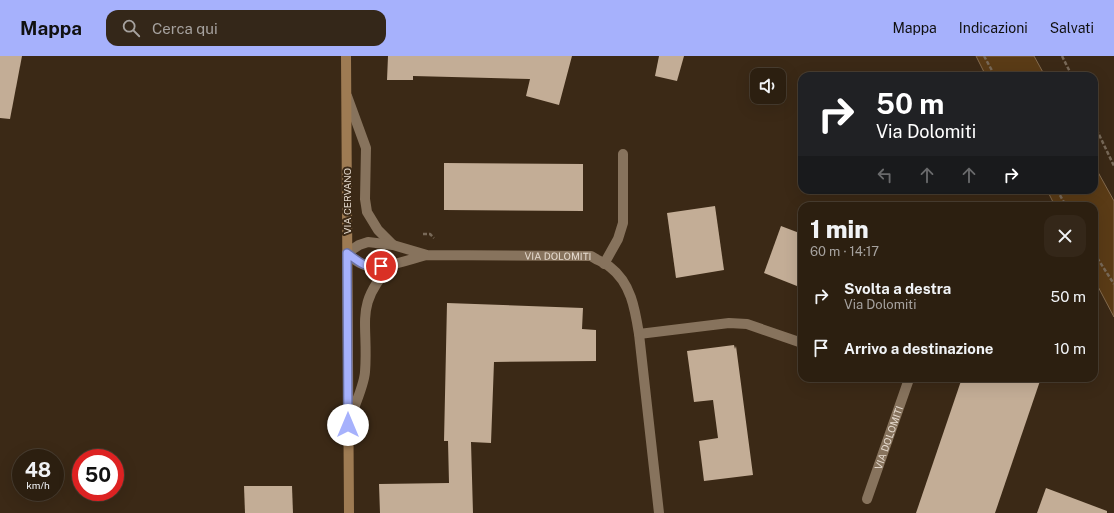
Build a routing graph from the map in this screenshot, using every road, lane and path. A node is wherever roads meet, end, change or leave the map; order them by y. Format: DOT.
graph roads {
  1 [pos="346,56"];
  2 [pos="984,56"];
  3 [pos="1062,56"];
  4 [pos="993,72"];
  5 [pos="1070,72"];
  6 [pos="346,93"];
  7 [pos="1098,132"];
  8 [pos="624,154"];
  9 [pos="1114,166"];
  10 [pos="393,245"];
  11 [pos="347,253"];
  12 [pos="427,254"];
  13 [pos="1098,259"];
  14 [pos="392,264"];
  15 [pos="604,264"];
  16 [pos="1114,284"];
  17 [pos="639,334"];
  18 [pos="798,342"];
  19 [pos="908,382"];
  20 [pos="348,425"];
  21 [pos="867,499"];
  22 [pos="349,513"];
  23 [pos="659,513"];
  1 -- 6 [label="main road, VIA CERVANO"];
  2 -- 4 [label="path"];
  3 -- 5 [label="path"];
  6 -- 10 [label="street"];
  6 -- 11 [label="main road, VIA CERVANO"];
  7 -- 9 [label="path"];
  8 -- 15 [label="street"];
  10 -- 11 [label="street, VIA DOLOMITI"];
  10 -- 12 [label="street, VIA DOLOMITI"];
  11 -- 14 [label="street, VIA DOLOMITI"];
  11 -- 20 [label="main road, VIA CERVANO"];
  12 -- 14 [label="street, VIA DOLOMITI"];
  12 -- 15 [label="street, VIA DOLOMITI"];
  13 -- 16 [label="path"];
  14 -- 20 [label="street"];
  15 -- 17 [label="street, VIA DOLOMITI"];
  17 -- 18 [label="street"];
  17 -- 23 [label="street, VIA DOLOMITI"];
  19 -- 21 [label="street, VIA DOLOMITI"];
  20 -- 22 [label="main road, VIA CERVANO"];
}
